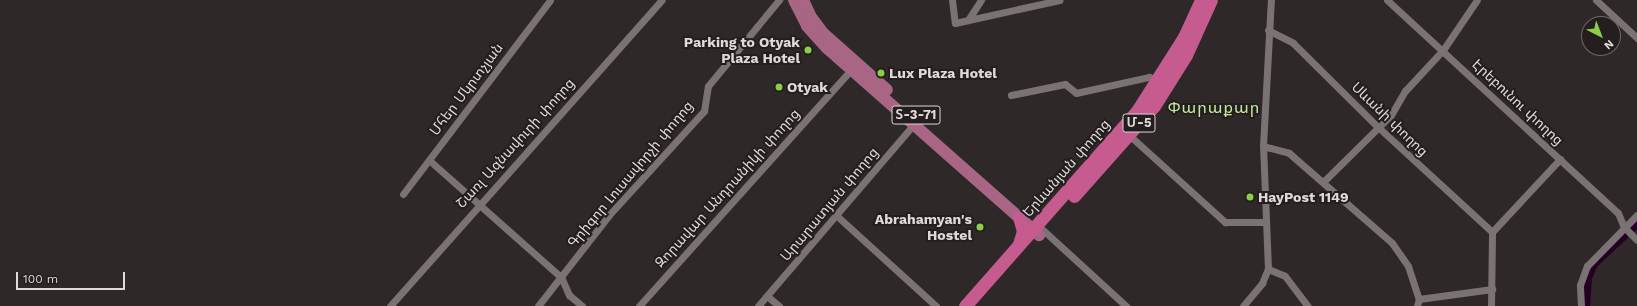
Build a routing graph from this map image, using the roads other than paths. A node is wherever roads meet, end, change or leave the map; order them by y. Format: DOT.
graph roads {
  1 [pos="550,0"];
  2 [pos="662,0"];
  3 [pos="778,0"];
  4 [pos="794,0"];
  5 [pos="803,0"];
  6 [pos="952,0"];
  7 [pos="982,0"];
  8 [pos="1060,0"];
  9 [pos="1201,0"];
  10 [pos="1211,0"];
  11 [pos="1271,0"];
  12 [pos="1387,0"];
  13 [pos="1477,0"];
  14 [pos="1596,0"];
  15 [pos="968,20"];
  16 [pos="1268,30"];
  17 [pos="1637,38"];
  18 [pos="1443,50"];
  19 [pos="851,70"];
  20 [pos="1158,81"];
  21 [pos="1011,95"];
  22 [pos="916,121"];
  23 [pos="1378,127"];
  24 [pos="1129,136"];
  25 [pos="1263,146"];
  26 [pos="1560,159"];
  27 [pos="429,160"];
  28 [pos="1322,182"];
  29 [pos="403,194"];
  30 [pos="479,203"];
  31 [pos="1637,215"];
  32 [pos="837,216"];
  33 [pos="1019,217"];
  34 [pos="1266,222"];
  35 [pos="1624,227"];
  36 [pos="1040,231"];
  37 [pos="1492,232"];
  38 [pos="1637,240"];
  39 [pos="1018,246"];
  40 [pos="1268,269"];
  41 [pos="562,277"];
  42 [pos="1492,289"];
  43 [pos="768,296"];
  44 [pos="1418,303"];
  45 [pos="390,306"];
  46 [pos="538,306"];
  47 [pos="582,306"];
  48 [pos="639,306"];
  49 [pos="758,306"];
  50 [pos="779,306"];
  51 [pos="936,306"];
  52 [pos="965,306"];
  53 [pos="976,306"];
  54 [pos="1126,306"];
  55 [pos="1243,306"];
  56 [pos="1308,306"];
  57 [pos="1491,306"];
  58 [pos="1581,306"];
  1 -- 27 [label="street, Մհեր Մկրտչյան"];
  2 -- 30 [label="street, Շառլ Ազնավուրի փողոց"];
  3 -- 41 [label="street, Գրիգոր Լուսավորչի փողոց"];
  4 -- 19 [label="main road, Տ-3-71"];
  5 -- 22 [label="main road, Տ-3-71"];
  6 -- 15 [label="street"];
  7 -- 15 [label="street"];
  8 -- 15 [label="street"];
  9 -- 20 [label="highway, Երևանյան փողոց / Մ-5"];
  10 -- 24 [label="highway, Երևանյան փողոց / Մ-5"];
  11 -- 16 [label="street"];
  12 -- 18 [label="street, Էրեբունու փողոց"];
  13 -- 18 [label="street"];
  14 -- 17 [label="street"];
  16 -- 23 [label="street, Սևանի փողոց"];
  16 -- 25 [label="street"];
  18 -- 23 [label="street"];
  18 -- 26 [label="street, Էրեբունու փողոց"];
  19 -- 22 [label="main road, Տ-3-71"];
  19 -- 48 [label="street, Զորավար Անդրանիկի փողոց"];
  20 -- 21 [label="street"];
  20 -- 36 [label="highway, Երևանյան փողոց / Մ-5"];
  22 -- 32 [label="street, Արարատյան փողոց"];
  22 -- 33 [label="main road, Տ-3-71"];
  22 -- 36 [label="main road, Տ-3-71"];
  23 -- 28 [label="street"];
  23 -- 37 [label="street, Սևանի փողոց"];
  24 -- 34 [label="street"];
  24 -- 36 [label="highway, Երևանյան փողոց / Մ-5"];
  25 -- 28 [label="street"];
  25 -- 34 [label="street"];
  26 -- 35 [label="street, Էրեբունու փողոց"];
  26 -- 37 [label="street"];
  27 -- 29 [label="street, Մհեր Մկրտչյան"];
  27 -- 30 [label="street"];
  28 -- 44 [label="street"];
  30 -- 41 [label="street"];
  30 -- 45 [label="street, Շառլ Ազնավուրի փողոց"];
  31 -- 35 [label="street"];
  32 -- 43 [label="street, Արարատյան փողոց"];
  32 -- 51 [label="street"];
  33 -- 36 [label="main road, Տ-3-71"];
  33 -- 39 [label="highway"];
  34 -- 40 [label="street"];
  35 -- 38 [label="street, Էրեբունու փողոց"];
  35 -- 58 [label="street"];
  36 -- 39 [label="highway, Երևանյան փողոց / Մ-5"];
  36 -- 53 [label="highway, Երևանյան փողոց / Մ-5"];
  36 -- 54 [label="street"];
  37 -- 42 [label="street"];
  39 -- 52 [label="highway, Երևանյան փողոց / Մ-5"];
  40 -- 55 [label="street"];
  40 -- 56 [label="street"];
  41 -- 46 [label="street, Գրիգոր Լուսավորչի փողոց"];
  41 -- 47 [label="street"];
  42 -- 44 [label="street"];
  42 -- 57 [label="street"];
  43 -- 49 [label="street, Արարատյան փողոց"];
  43 -- 50 [label="street"];
}
